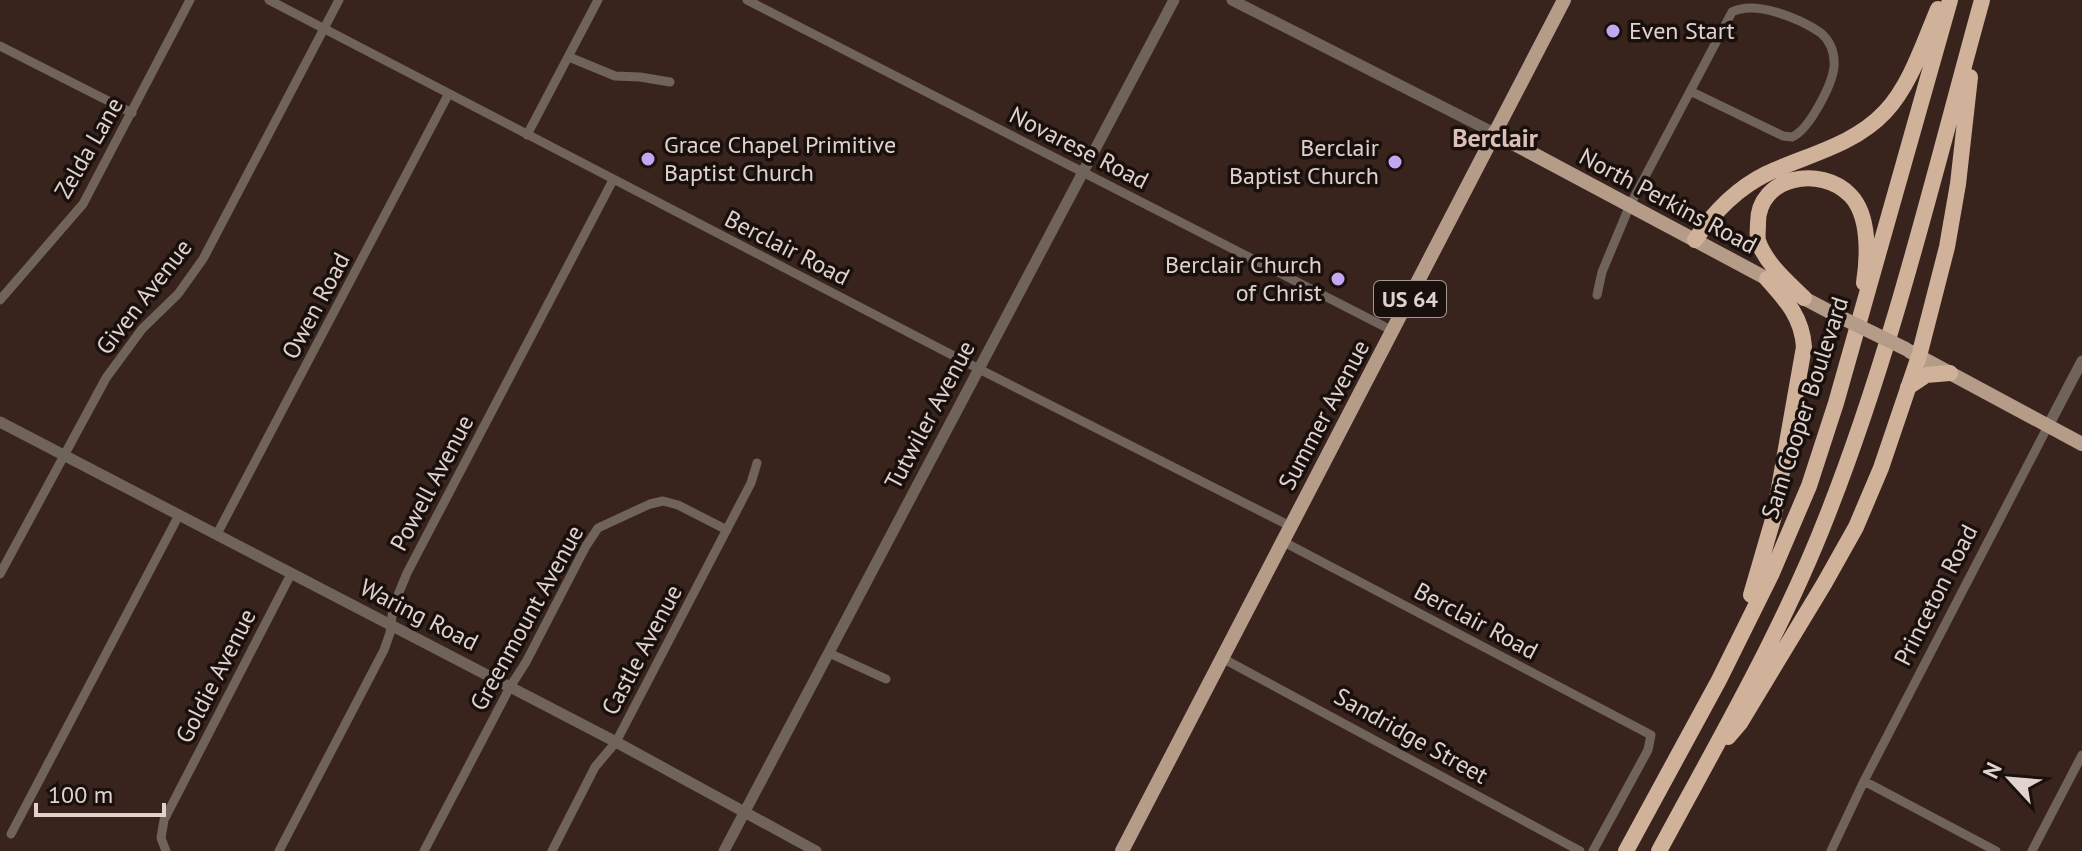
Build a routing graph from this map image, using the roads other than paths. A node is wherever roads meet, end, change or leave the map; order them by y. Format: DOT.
graph roads {
  1 [pos="190,0"];
  2 [pos="269,0"];
  3 [pos="339,0"];
  4 [pos="598,0"];
  5 [pos="747,0"];
  6 [pos="1174,0"];
  7 [pos="1232,0"];
  8 [pos="1564,0"];
  9 [pos="1941,0"];
  10 [pos="1950,0"];
  11 [pos="1983,0"];
  12 [pos="325,29"];
  13 [pos="0,46"];
  14 [pos="569,57"];
  15 [pos="670,82"];
  16 [pos="1690,91"];
  17 [pos="448,95"];
  18 [pos="132,113"];
  19 [pos="1494,133"];
  20 [pos="527,135"];
  21 [pos="1084,173"];
  22 [pos="613,180"];
  23 [pos="1630,205"];
  24 [pos="1695,240"];
  25 [pos="1767,279"];
  26 [pos="1597,295"];
  27 [pos="1804,298"];
  28 [pos="0,300"];
  29 [pos="1393,331"];
  30 [pos="1855,338"];
  31 [pos="1917,355"];
  32 [pos="2082,361"];
  33 [pos="979,369"];
  34 [pos="1950,373"];
  35 [pos="1914,382"];
  36 [pos="0,422"];
  37 [pos="2048,426"];
  38 [pos="2082,444"];
  39 [pos="62,454"];
  40 [pos="757,463"];
  41 [pos="179,515"];
  42 [pos="1290,526"];
  43 [pos="727,530"];
  44 [pos="217,534"];
  45 [pos="1282,541"];
  46 [pos="0,574"];
  47 [pos="291,574"];
  48 [pos="391,624"];
  49 [pos="829,653"];
  50 [pos="1222,658"];
  51 [pos="1724,669"];
  52 [pos="886,679"];
  53 [pos="510,687"];
  54 [pos="616,742"];
  55 [pos="2082,755"];
  56 [pos="1708,760"];
  57 [pos="1864,781"];
  58 [pos="745,811"];
  59 [pos="11,834"];
  60 [pos="164,846"];
  61 [pos="279,851"];
  62 [pos="424,851"];
  63 [pos="552,851"];
  64 [pos="724,851"];
  65 [pos="816,851"];
  66 [pos="1122,851"];
  67 [pos="1580,851"];
  68 [pos="1593,851"];
  69 [pos="1626,851"];
  70 [pos="1659,851"];
  71 [pos="1831,851"];
  72 [pos="1996,851"];
  73 [pos="2032,851"];
  1 -- 18 [label="street, Zelda Lane"];
  2 -- 12 [label="street, Berclair Road"];
  3 -- 12 [label="street, Given Avenue"];
  4 -- 14 [label="street"];
  5 -- 21 [label="street, Novarese Road"];
  6 -- 21 [label="street, Tutwiler Avenue"];
  7 -- 19 [label="street, North Perkins Road"];
  8 -- 19 [label="main road, Summer Avenue / US 64"];
  9 -- 24 [label="highway"];
  10 -- 30 [label="highway, Sam Cooper Boulevard"];
  11 -- 31 [label="highway"];
  11 -- 56 [label="highway"];
  12 -- 17 [label="street, Berclair Road"];
  12 -- 39 [label="street, Given Avenue"];
  13 -- 18 [label="street"];
  14 -- 15 [label="street"];
  14 -- 20 [label="street"];
  16 -- 16 [label="street"];
  16 -- 23 [label="street"];
  17 -- 20 [label="street, Berclair Road"];
  17 -- 44 [label="street, Owen Road"];
  18 -- 28 [label="street, Zelda Lane"];
  19 -- 23 [label="main road, North Perkins Road"];
  19 -- 29 [label="main road, Summer Avenue / US 64"];
  20 -- 22 [label="street, Berclair Road"];
  21 -- 29 [label="street, Novarese Road"];
  21 -- 33 [label="street, Tutwiler Avenue"];
  22 -- 33 [label="street, Berclair Road"];
  22 -- 48 [label="street, Powell Avenue"];
  23 -- 24 [label="main road, North Perkins Road"];
  23 -- 26 [label="street"];
  24 -- 25 [label="main road, North Perkins Road"];
  25 -- 27 [label="main road, North Perkins Road"];
  25 -- 51 [label="highway"];
  27 -- 30 [label="highway"];
  27 -- 31 [label="main road, North Perkins Road, bridge"];
  29 -- 42 [label="main road, Summer Avenue / US 64"];
  30 -- 51 [label="highway, Sam Cooper Boulevard"];
  31 -- 34 [label="main road, North Perkins Road"];
  31 -- 35 [label="highway"];
  32 -- 37 [label="street, Princeton Road"];
  33 -- 42 [label="street, Berclair Road"];
  33 -- 49 [label="street, Tutwiler Avenue"];
  34 -- 35 [label="highway"];
  34 -- 37 [label="main road, North Perkins Road"];
  35 -- 56 [label="highway"];
  36 -- 39 [label="street, Waring Road"];
  37 -- 38 [label="main road, North Perkins Road"];
  37 -- 57 [label="street, Princeton Road"];
  39 -- 41 [label="street, Waring Road"];
  39 -- 46 [label="street, Given Avenue"];
  40 -- 43 [label="street, Castle Avenue"];
  41 -- 44 [label="street, Waring Road"];
  41 -- 59 [label="street"];
  42 -- 45 [label="main road, Summer Avenue / US 64"];
  43 -- 53 [label="street, Greenmount Avenue"];
  43 -- 54 [label="street, Castle Avenue"];
  44 -- 47 [label="street, Waring Road"];
  45 -- 50 [label="main road, Summer Avenue / US 64"];
  45 -- 68 [label="street, Berclair Road"];
  47 -- 48 [label="street, Waring Road"];
  47 -- 60 [label="street, Goldie Avenue"];
  48 -- 53 [label="street, Waring Road"];
  48 -- 61 [label="street, Powell Avenue"];
  49 -- 52 [label="street"];
  49 -- 58 [label="street, Tutwiler Avenue"];
  50 -- 66 [label="main road, Summer Avenue / US 64"];
  50 -- 67 [label="street, Sandridge Street"];
  51 -- 69 [label="highway, Sam Cooper Boulevard"];
  53 -- 54 [label="street, Waring Road"];
  53 -- 62 [label="street, Greenmount Avenue"];
  54 -- 58 [label="street, Waring Road"];
  54 -- 63 [label="street, Castle Avenue"];
  55 -- 73 [label="street"];
  56 -- 70 [label="highway"];
  57 -- 71 [label="street, Princeton Road"];
  57 -- 72 [label="street"];
  58 -- 64 [label="street, Tutwiler Avenue"];
  58 -- 65 [label="street, Waring Road"];
}
